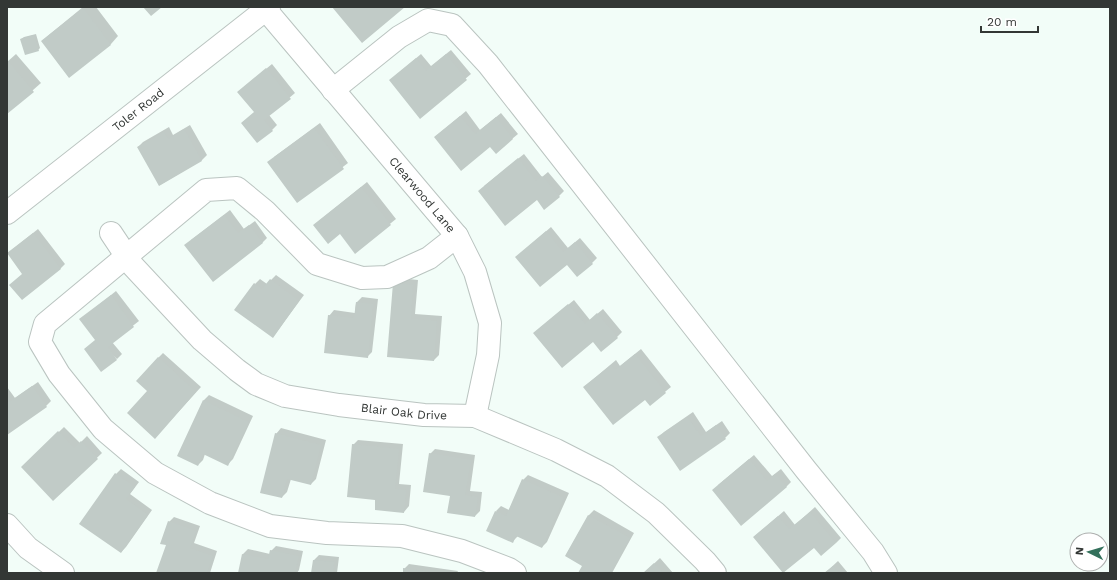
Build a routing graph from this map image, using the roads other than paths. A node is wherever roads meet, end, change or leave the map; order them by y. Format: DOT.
graph roads {
  1 [pos="268,8"];
  2 [pos="333,90"];
  3 [pos="7,213"];
  4 [pos="111,233"];
  5 [pos="457,236"];
  6 [pos="126,255"];
  7 [pos="476,416"];
  8 [pos="7,525"];
  9 [pos="63,573"];
  10 [pos="515,573"];
  11 [pos="715,573"];
  12 [pos="886,573"];
  1 -- 2 [label="street, Clearwood Lane"];
  1 -- 3 [label="street, Toler Road"];
  2 -- 5 [label="street, Clearwood Lane"];
  2 -- 12 [label="street"];
  4 -- 6 [label="street, Blair Oak Drive"];
  5 -- 6 [label="street"];
  5 -- 7 [label="street, Clearwood Lane"];
  6 -- 7 [label="street, Blair Oak Drive"];
  6 -- 10 [label="street"];
  7 -- 11 [label="street, Blair Oak Drive"];
  8 -- 9 [label="street"];
}
